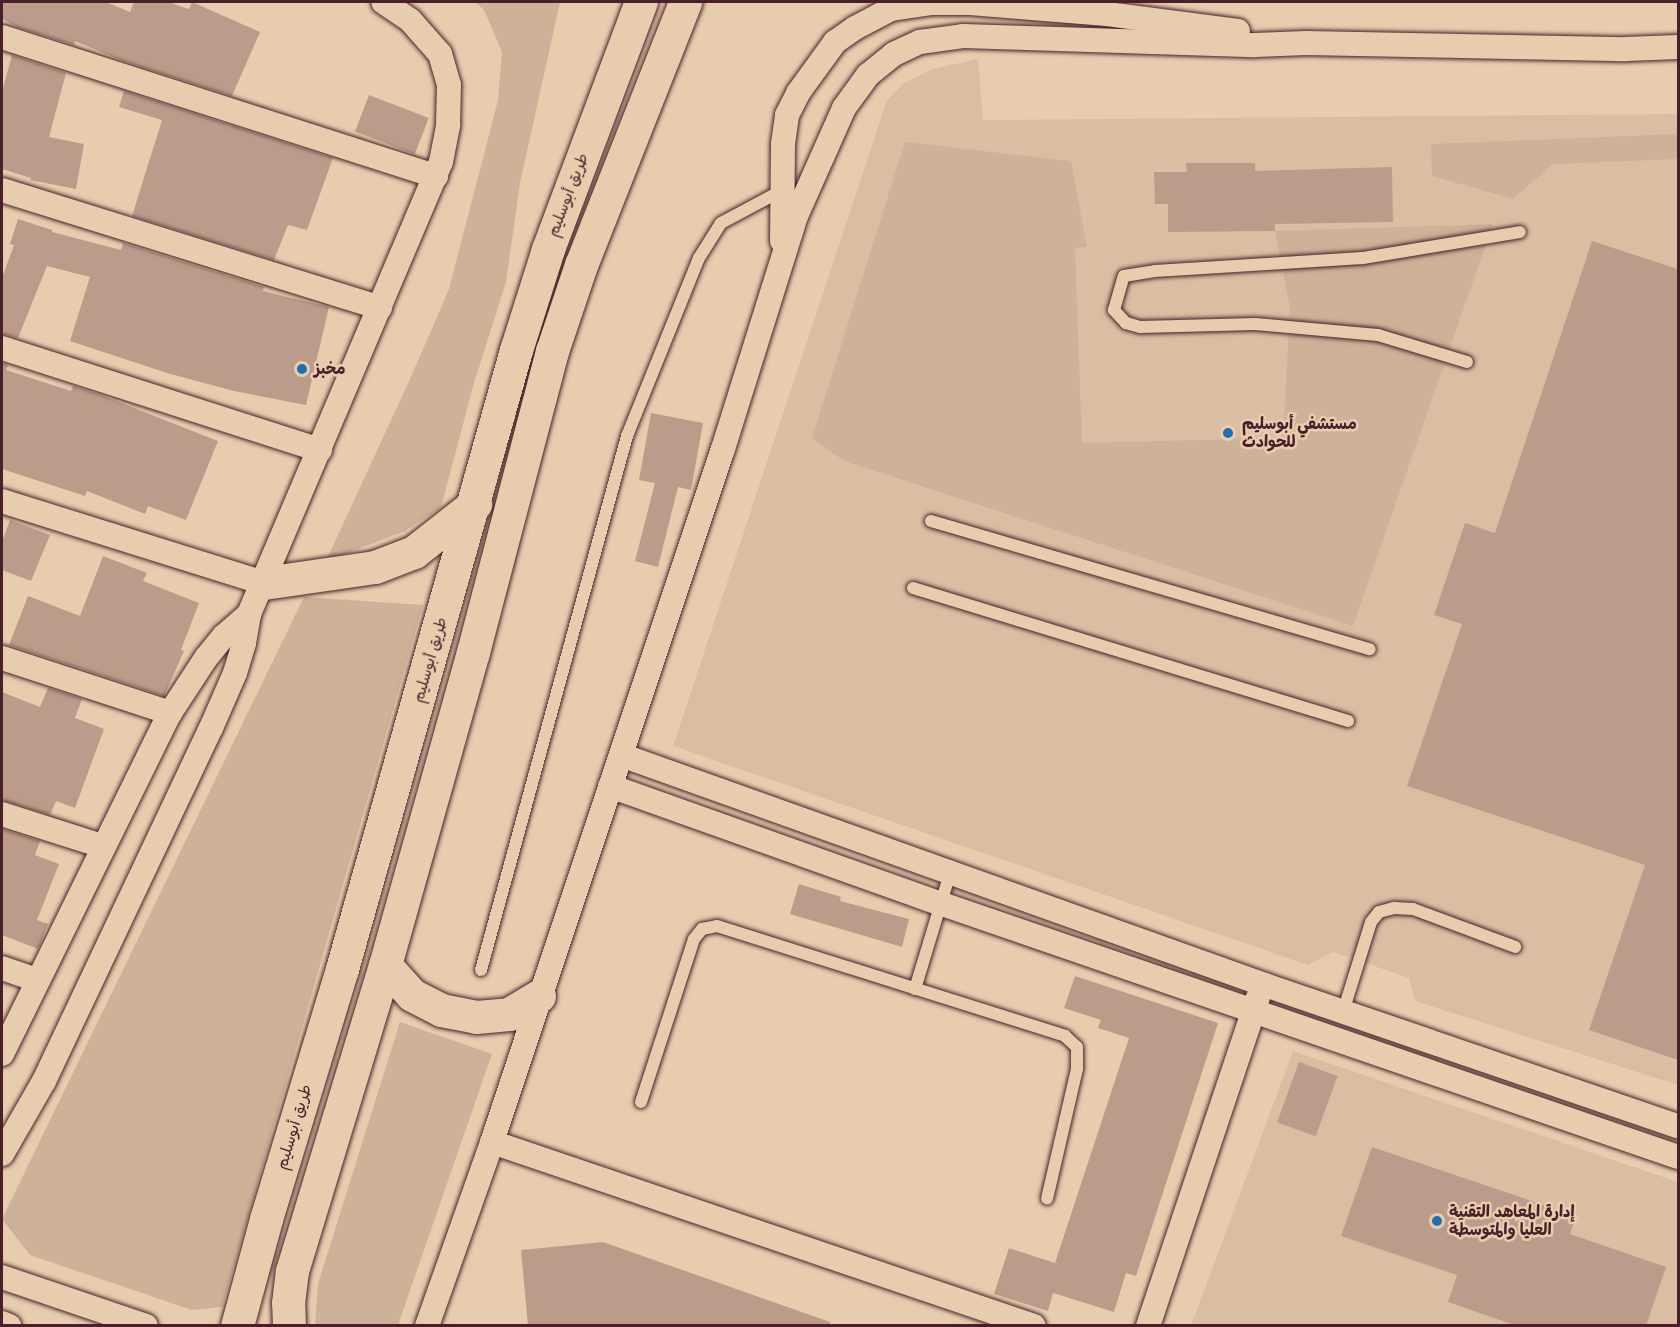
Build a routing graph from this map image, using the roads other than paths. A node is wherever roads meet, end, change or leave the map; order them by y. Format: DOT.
graph roads {
  1 [pos="383,2"];
  2 [pos="641,2"];
  3 [pos="685,2"];
  4 [pos="2,37"];
  5 [pos="1306,43"];
  6 [pos="1678,47"];
  7 [pos="436,176"];
  8 [pos="2,190"];
  9 [pos="781,191"];
  10 [pos="1520,232"];
  11 [pos="782,261"];
  12 [pos="380,308"];
  13 [pos="2,348"];
  14 [pos="1467,362"];
  15 [pos="320,450"];
  16 [pos="2,501"];
  17 [pos="475,504"];
  18 [pos="931,521"];
  19 [pos="264,583"];
  20 [pos="913,588"];
  21 [pos="249,614"];
  22 [pos="1370,649"];
  23 [pos="2,658"];
  24 [pos="170,713"];
  25 [pos="1348,722"];
  26 [pos="621,755"];
  27 [pos="610,786"];
  28 [pos="2,814"];
  29 [pos="102,846"];
  30 [pos="950,873"];
  31 [pos="942,904"];
  32 [pos="1515,947"];
  33 [pos="385,965"];
  34 [pos="2,968"];
  35 [pos="481,970"];
  36 [pos="37,980"];
  37 [pos="1265,985"];
  38 [pos="915,989"];
  39 [pos="539,996"];
  40 [pos="1252,1010"];
  41 [pos="1343,1012"];
  42 [pos="1434,1042"];
  43 [pos="2,1054"];
  44 [pos="1425,1070"];
  45 [pos="641,1102"];
  46 [pos="1678,1126"];
  47 [pos="492,1142"];
  48 [pos="2,1154"];
  49 [pos="1678,1157"];
  50 [pos="1047,1199"];
  51 [pos="2,1278"];
  52 [pos="2,1323"];
  53 [pos="9,1326"];
  54 [pos="146,1326"];
  55 [pos="237,1326"];
  56 [pos="289,1326"];
  57 [pos="427,1326"];
  58 [pos="1035,1326"];
  59 [pos="1148,1326"];
  1 -- 7 [label="street"];
  2 -- 17 [label="main road, طريق أبوسليم"];
  3 -- 33 [label="main road"];
  4 -- 7 [label="street"];
  5 -- 6 [label="street"];
  5 -- 9 [label="street"];
  5 -- 11 [label="street"];
  7 -- 12 [label="street"];
  8 -- 12 [label="street"];
  9 -- 11 [label="street"];
  9 -- 35 [label="lane"];
  10 -- 14 [label="lane"];
  11 -- 26 [label="street"];
  12 -- 15 [label="street"];
  13 -- 15 [label="street"];
  15 -- 19 [label="street"];
  16 -- 19 [label="street"];
  17 -- 19 [label="main road"];
  17 -- 55 [label="main road, طريق أبوسليم"];
  18 -- 22 [label="lane"];
  19 -- 21 [label="street"];
  20 -- 25 [label="lane"];
  21 -- 24 [label="street"];
  21 -- 48 [label="street"];
  23 -- 24 [label="street"];
  24 -- 29 [label="street"];
  26 -- 27 [label="street"];
  26 -- 30 [label="street"];
  27 -- 31 [label="street"];
  27 -- 39 [label="street"];
  28 -- 29 [label="street"];
  29 -- 36 [label="street"];
  30 -- 31 [label="lane"];
  30 -- 37 [label="street"];
  31 -- 38 [label="lane"];
  31 -- 40 [label="street"];
  32 -- 41 [label="lane"];
  33 -- 39 [label="main road"];
  33 -- 56 [label="main road"];
  34 -- 36 [label="street"];
  36 -- 43 [label="street"];
  37 -- 40 [label="street"];
  37 -- 41 [label="street"];
  38 -- 45 [label="lane"];
  38 -- 50 [label="lane"];
  39 -- 47 [label="street"];
  40 -- 44 [label="street"];
  40 -- 59 [label="street"];
  41 -- 42 [label="street"];
  42 -- 44 [label="street"];
  42 -- 46 [label="street"];
  44 -- 49 [label="street"];
  47 -- 57 [label="street"];
  47 -- 58 [label="street"];
  51 -- 54 [label="street"];
  52 -- 53 [label="street"];
}
